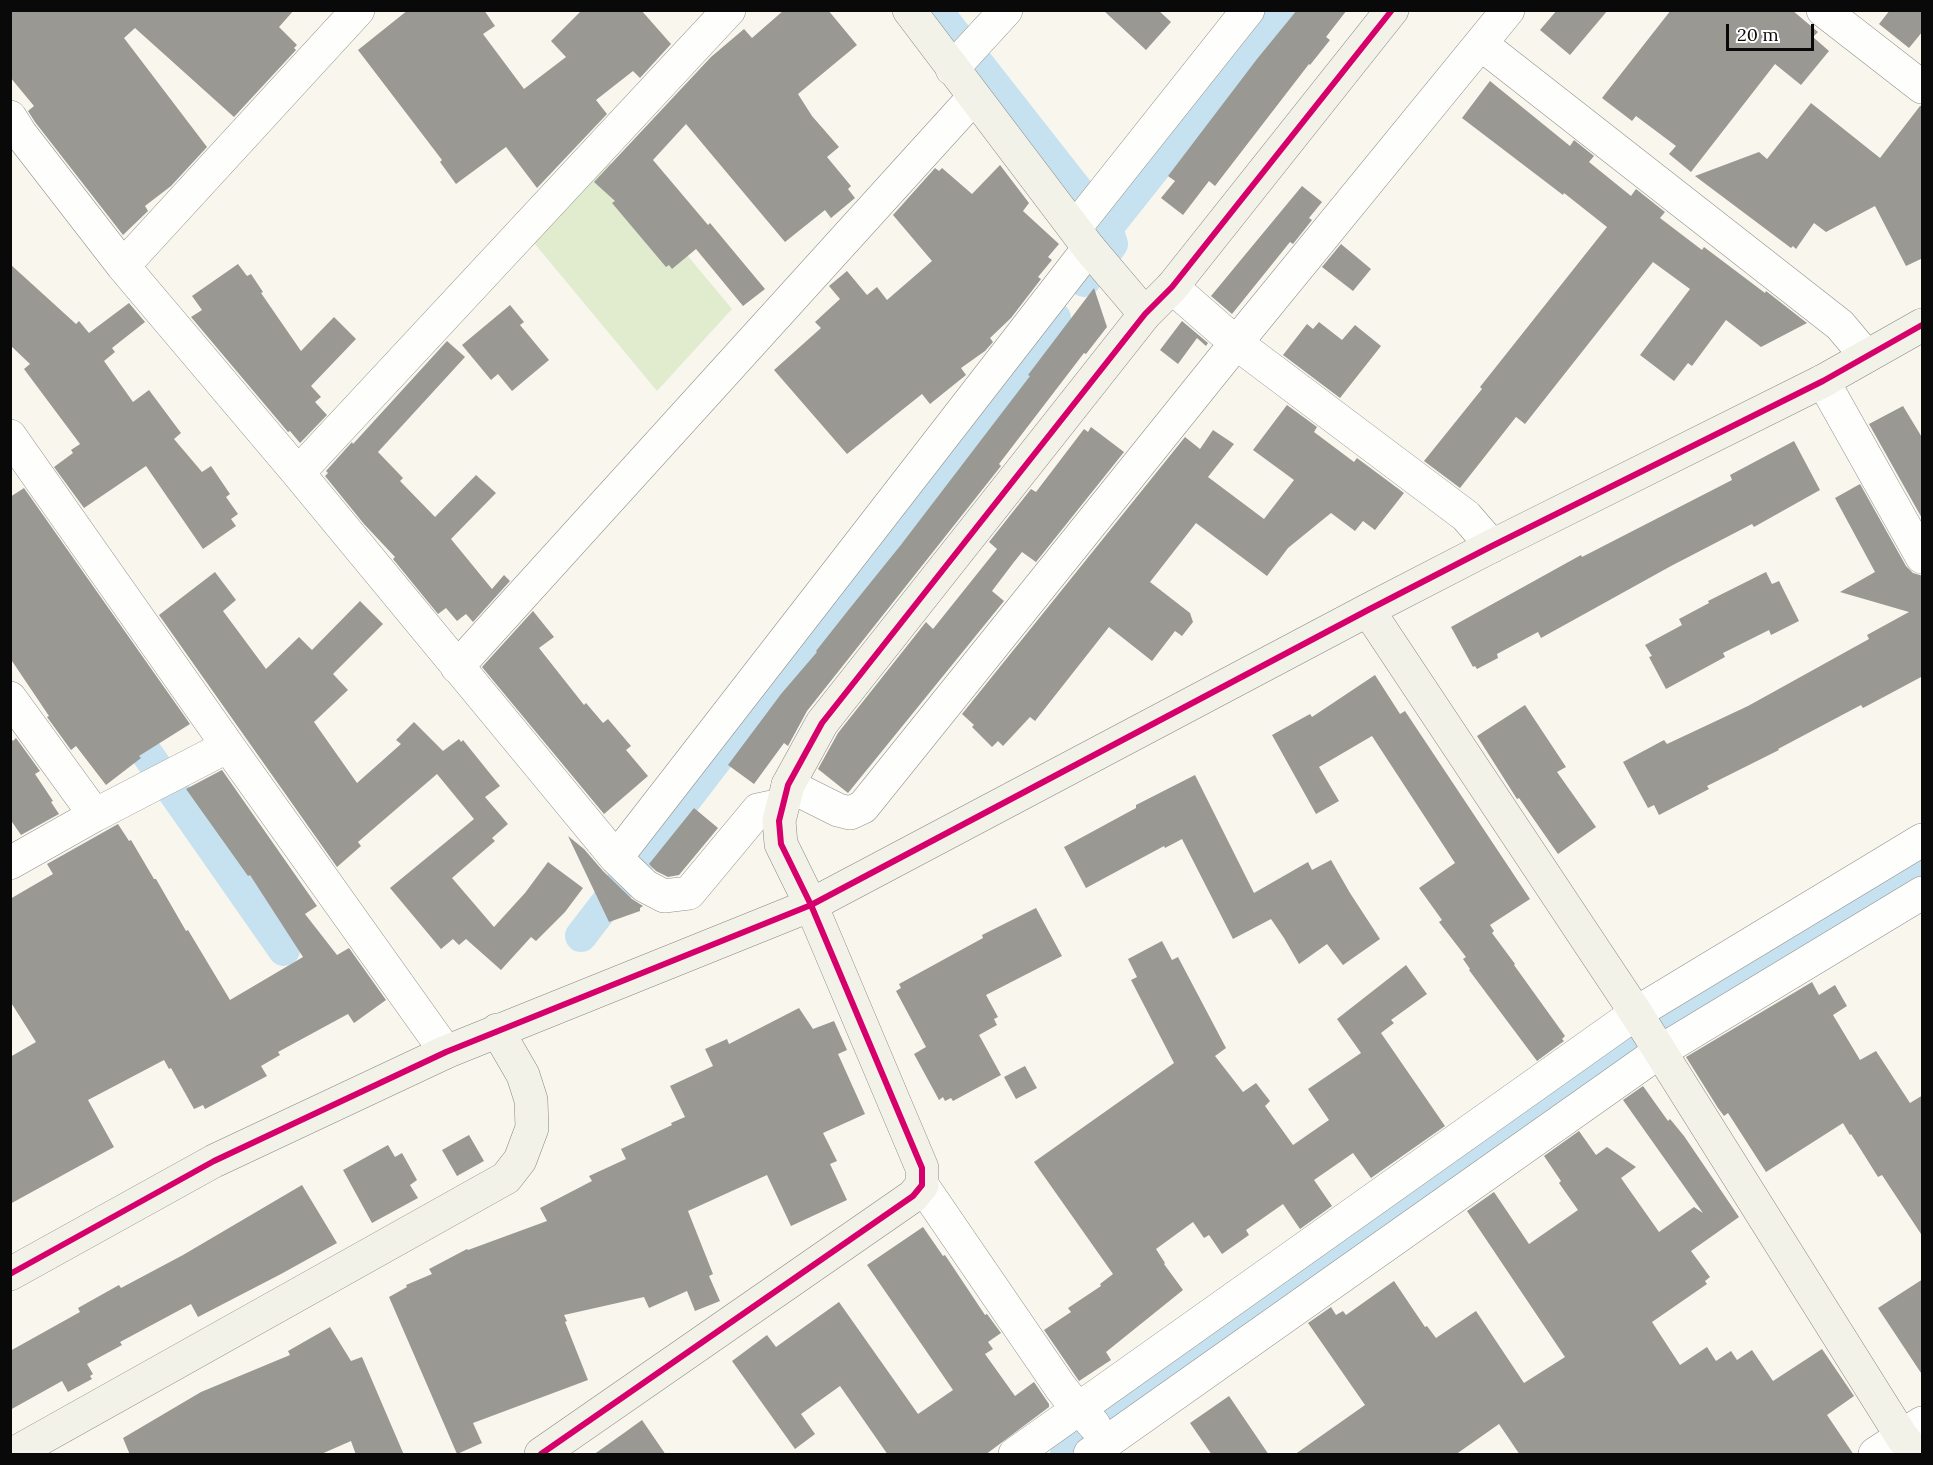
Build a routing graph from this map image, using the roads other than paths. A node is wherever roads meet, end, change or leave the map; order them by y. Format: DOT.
graph roads {
  1 [pos="358,10"];
  2 [pos="729,10"];
  3 [pos="909,10"];
  4 [pos="1006,10"];
  5 [pos="1248,10"];
  6 [pos="1392,10"];
  7 [pos="1508,10"];
  8 [pos="1823,10"];
  9 [pos="1481,44"];
  10 [pos="952,69"];
  11 [pos="1923,87"];
  12 [pos="974,97"];
  13 [pos="10,117"];
  14 [pos="1082,238"];
  15 [pos="123,266"];
  16 [pos="1172,287"];
  17 [pos="1145,314"];
  18 [pos="1923,325"];
  19 [pos="1236,343"];
  20 [pos="1866,356"];
  21 [pos="1823,381"];
  22 [pos="10,436"];
  23 [pos="298,474"];
  24 [pos="1492,546"];
  25 [pos="1923,557"];
  26 [pos="1368,610"];
  27 [pos="457,667"];
  28 [pos="10,698"];
  29 [pos="228,746"];
  30 [pos="785,795"];
  31 [pos="95,815"];
  32 [pos="1923,840"];
  33 [pos="616,858"];
  34 [pos="10,863"];
  35 [pos="1923,892"];
  36 [pos="811,905"];
  37 [pos="497,1030"];
  38 [pos="1648,1034"];
  39 [pos="446,1052"];
  40 [pos="922,1185"];
  41 [pos="10,1274"];
  42 [pos="1093,1432"];
  43 [pos="1914,1438"];
  44 [pos="14,1455"];
  45 [pos="541,1455"];
  46 [pos="1015,1455"];
  47 [pos="1875,1455"];
  1 -- 15 [label="street"];
  2 -- 23 [label="street"];
  3 -- 10 [label="street"];
  4 -- 10 [label="street"];
  5 -- 14 [label="street"];
  6 -- 16 [label="street"];
  7 -- 9 [label="street"];
  8 -- 11 [label="street"];
  9 -- 19 [label="street"];
  9 -- 20 [label="street"];
  10 -- 12 [label="street"];
  12 -- 14 [label="street"];
  12 -- 27 [label="street"];
  13 -- 15 [label="street"];
  14 -- 17 [label="street"];
  14 -- 33 [label="street"];
  15 -- 23 [label="street"];
  16 -- 17 [label="street"];
  16 -- 19 [label="street"];
  17 -- 30 [label="street"];
  18 -- 20 [label="street"];
  19 -- 24 [label="street"];
  19 -- 30 [label="street"];
  20 -- 21 [label="street"];
  21 -- 24 [label="street"];
  21 -- 25 [label="street"];
  22 -- 29 [label="street"];
  23 -- 27 [label="street"];
  24 -- 26 [label="street"];
  26 -- 36 [label="street"];
  26 -- 38 [label="street"];
  27 -- 33 [label="street"];
  28 -- 31 [label="street"];
  29 -- 31 [label="street"];
  29 -- 39 [label="street"];
  30 -- 33 [label="street"];
  30 -- 36 [label="street"];
  31 -- 34 [label="street"];
  32 -- 38 [label="street"];
  35 -- 38 [label="street"];
  36 -- 37 [label="street"];
  36 -- 40 [label="street"];
  37 -- 39 [label="street"];
  37 -- 44 [label="street"];
  38 -- 42 [label="street"];
  38 -- 42 [label="street"];
  38 -- 43 [label="street"];
  39 -- 41 [label="street"];
  40 -- 42 [label="street"];
  40 -- 45 [label="street"];
  42 -- 46 [label="street"];
  43 -- 47 [label="street"];
}
